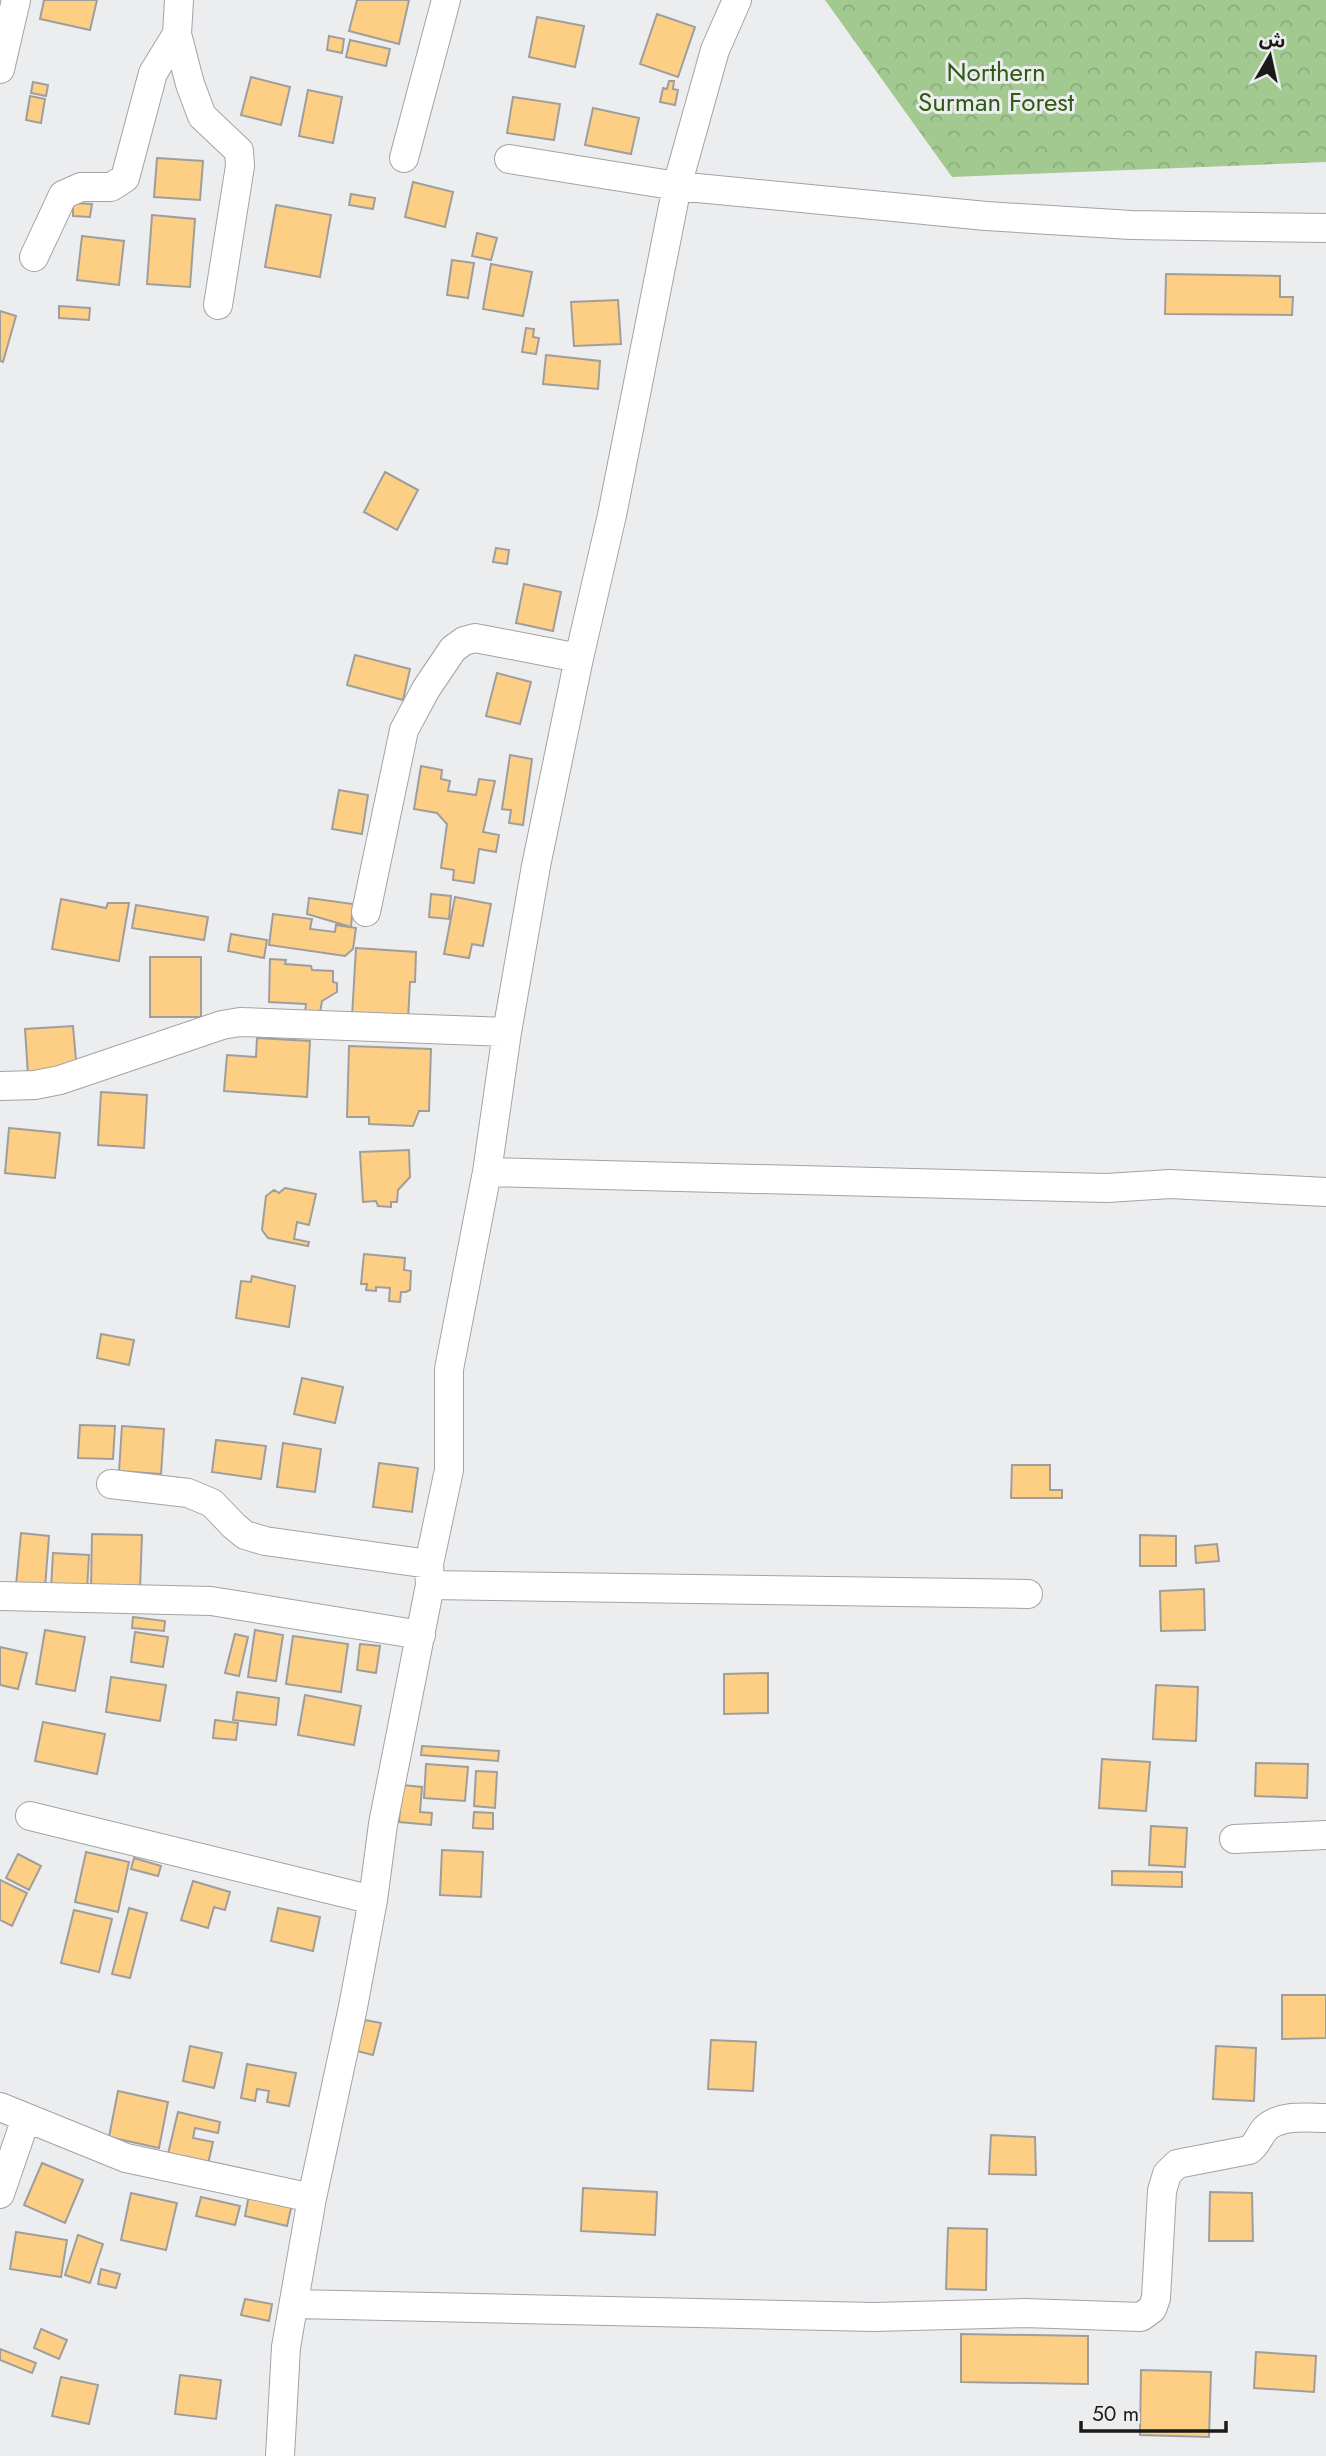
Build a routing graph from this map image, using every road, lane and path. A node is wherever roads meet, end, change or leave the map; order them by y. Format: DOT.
graph roads {
  1 [pos="16,0"];
  2 [pos="179,0"];
  3 [pos="446,0"];
  4 [pos="737,0"];
  5 [pos="177,34"];
  6 [pos="0,69"];
  7 [pos="404,158"];
  8 [pos="509,159"];
  9 [pos="677,186"];
  10 [pos="1326,228"];
  11 [pos="34,257"];
  12 [pos="218,306"];
  13 [pos="579,658"];
  14 [pos="366,912"];
  15 [pos="507,1031"];
  16 [pos="0,1086"];
  17 [pos="487,1172"];
  18 [pos="1326,1192"];
  19 [pos="111,1484"];
  20 [pos="430,1575"];
  21 [pos="1028,1594"];
  22 [pos="0,1596"];
  23 [pos="421,1635"];
  24 [pos="30,1816"];
  25 [pos="1326,1835"];
  26 [pos="1234,1839"];
  27 [pos="373,1900"];
  28 [pos="0,2107"];
  29 [pos="26,2118"];
  30 [pos="1326,2118"];
  31 [pos="0,2194"];
  32 [pos="312,2198"];
  33 [pos="295,2304"];
  34 [pos="280,2456"];
  1 -- 6 [label="street"];
  2 -- 5 [label="street"];
  3 -- 7 [label="street"];
  4 -- 9 [label="street"];
  5 -- 11 [label="street"];
  5 -- 12 [label="street"];
  8 -- 9 [label="street"];
  9 -- 10 [label="street"];
  9 -- 13 [label="street"];
  13 -- 14 [label="street"];
  13 -- 15 [label="street"];
  15 -- 16 [label="street"];
  15 -- 17 [label="street"];
  17 -- 18 [label="street"];
  17 -- 20 [label="street"];
  19 -- 20 [label="street"];
  20 -- 21 [label="street"];
  20 -- 23 [label="street"];
  22 -- 23 [label="street"];
  23 -- 27 [label="street"];
  24 -- 27 [label="street"];
  25 -- 26 [label="street"];
  27 -- 32 [label="street"];
  28 -- 29 [label="street"];
  29 -- 31 [label="street"];
  29 -- 32 [label="street"];
  30 -- 33 [label="street"];
  32 -- 33 [label="street"];
  33 -- 34 [label="street"];
}
